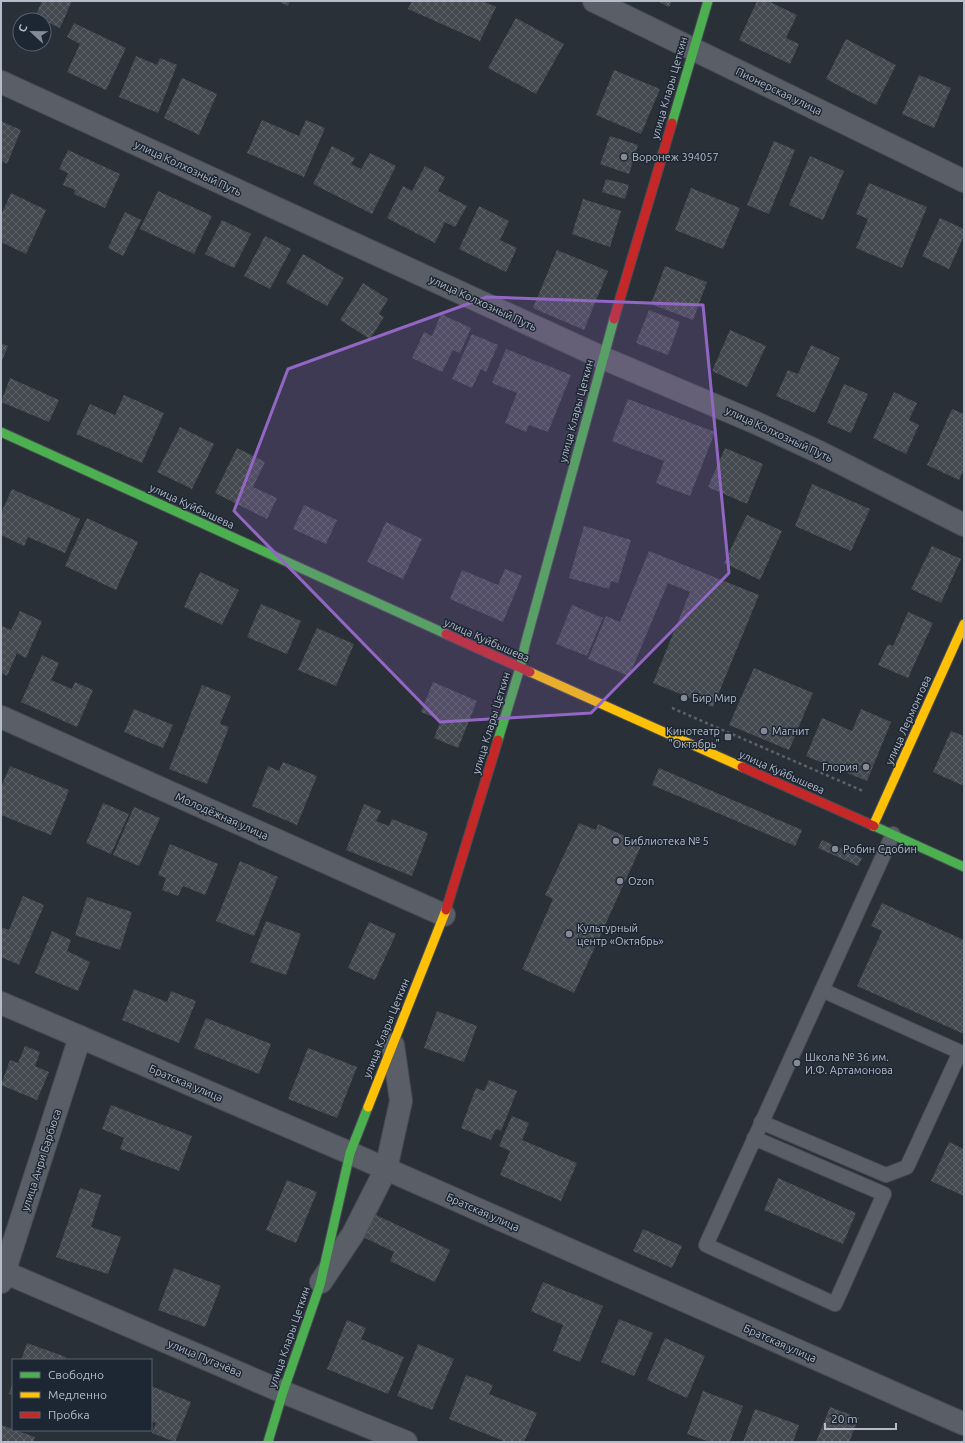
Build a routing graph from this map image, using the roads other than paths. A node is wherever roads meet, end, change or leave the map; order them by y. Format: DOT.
graph roads {
  1 [pos="594,1"];
  2 [pos="708,1"];
  3 [pos="693,49"];
  4 [pos="1,82"];
  5 [pos="964,180"];
  6 [pos="603,358"];
  7 [pos="1,432"];
  8 [pos="964,524"];
  9 [pos="964,624"];
  10 [pos="520,668"];
  11 [pos="1,717"];
  12 [pos="873,826"];
  13 [pos="893,834"];
  14 [pos="964,867"];
  15 [pos="444,915"];
  16 [pos="822,990"];
  17 [pos="1,1004"];
  18 [pos="80,1038"];
  19 [pos="393,1045"];
  20 [pos="761,1122"];
  21 [pos="754,1138"];
  22 [pos="350,1153"];
  23 [pos="386,1169"];
  24 [pos="2,1277"];
  25 [pos="320,1285"];
  26 [pos="283,1392"];
  27 [pos="964,1424"];
  28 [pos="268,1442"];
  29 [pos="406,1442"];
  1 -- 3 [label="street, Пионерская улица"];
  2 -- 3 [label="street, улица Клары Цеткин"];
  3 -- 5 [label="street, Пионерская улица"];
  3 -- 6 [label="street, улица Клары Цеткин"];
  4 -- 6 [label="street, улица Колхозный Путь"];
  6 -- 8 [label="street, улица Колхозный Путь"];
  6 -- 10 [label="street, улица Клары Цеткин"];
  7 -- 10 [label="street, улица Куйбышева"];
  9 -- 12 [label="street, улица Лермонтова"];
  10 -- 12 [label="street, улица Куйбышева"];
  10 -- 15 [label="street, улица Клары Цеткин"];
  11 -- 15 [label="street, Молодёжная улица"];
  12 -- 13 [label="street, улица Куйбышева"];
  13 -- 14 [label="street, улица Куйбышева"];
  13 -- 16 [label="lane"];
  15 -- 19 [label="street, улица Клары Цеткин"];
  16 -- 20 [label="lane"];
  16 -- 20 [label="lane"];
  17 -- 18 [label="street, Братская улица"];
  18 -- 22 [label="street, Братская улица"];
  18 -- 24 [label="street, улица Анри Барбюса"];
  19 -- 22 [label="street, улица Клары Цеткин"];
  19 -- 23 [label="street"];
  20 -- 21 [label="lane"];
  21 -- 21 [label="lane"];
  22 -- 23 [label="street, Братская улица"];
  22 -- 25 [label="street, улица Клары Цеткин"];
  23 -- 25 [label="street"];
  23 -- 27 [label="street, Братская улица"];
  24 -- 26 [label="street, улица Пугачёва"];
  25 -- 26 [label="street, улица Клары Цеткин"];
  26 -- 28 [label="street, улица Клары Цеткин"];
  26 -- 29 [label="street, улица Пугачёва"];
}
